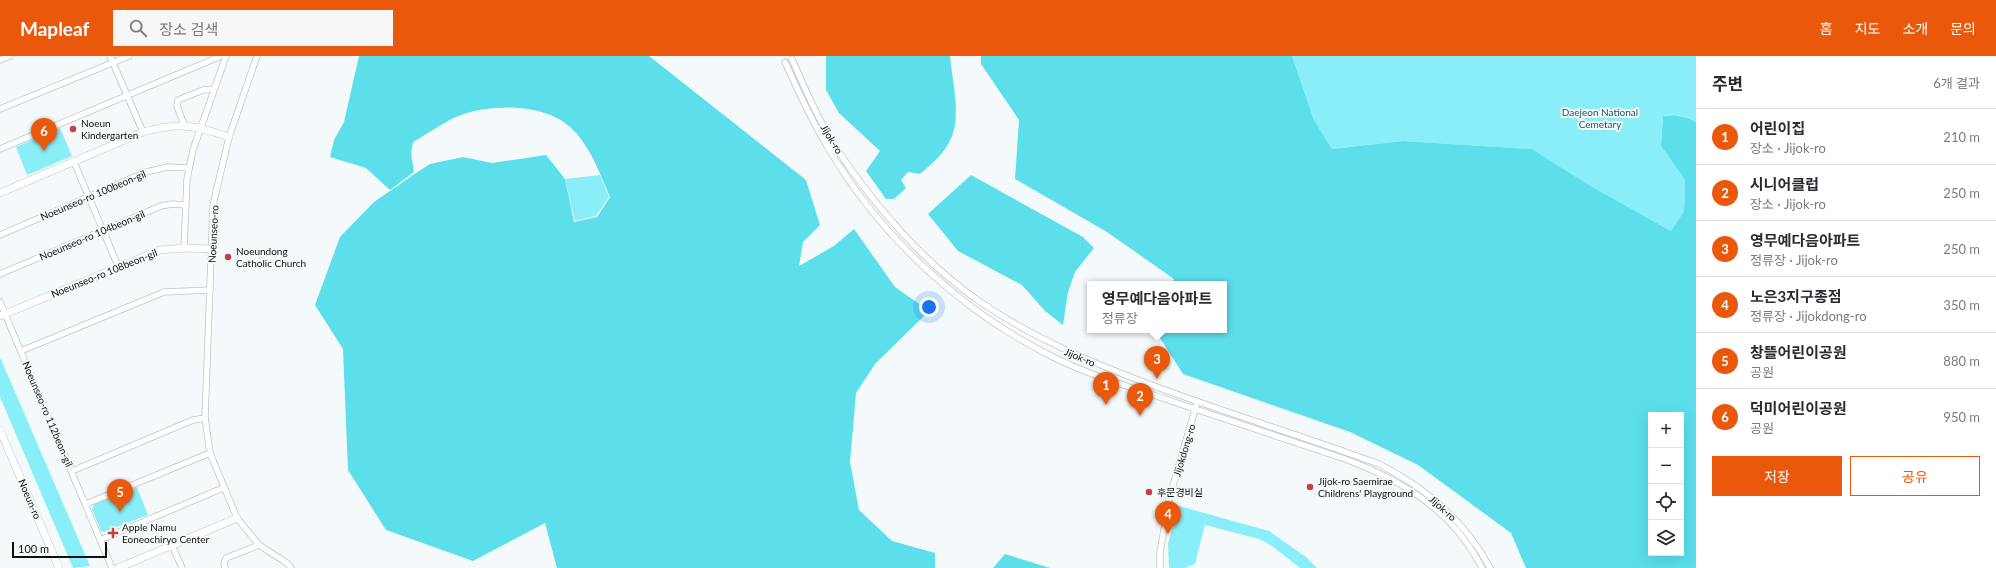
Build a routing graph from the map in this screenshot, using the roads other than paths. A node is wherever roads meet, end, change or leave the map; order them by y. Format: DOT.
graph roads {
  1 [pos="10,56"];
  2 [pos="110,56"];
  3 [pos="129,56"];
  4 [pos="221,56"];
  5 [pos="226,56"];
  6 [pos="258,56"];
  7 [pos="792,59"];
  8 [pos="0,60"];
  9 [pos="785,62"];
  10 [pos="113,63"];
  11 [pos="214,89"];
  12 [pos="127,96"];
  13 [pos="0,109"];
  14 [pos="184,125"];
  15 [pos="201,128"];
  16 [pos="143,132"];
  17 [pos="229,137"];
  18 [pos="0,149"];
  19 [pos="74,162"];
  20 [pos="189,168"];
  21 [pos="0,193"];
  22 [pos="88,197"];
  23 [pos="185,205"];
  24 [pos="102,230"];
  25 [pos="0,235"];
  26 [pos="184,248"];
  27 [pos="212,249"];
  28 [pos="118,266"];
  29 [pos="0,274"];
  30 [pos="210,290"];
  31 [pos="0,302"];
  32 [pos="2,315"];
  33 [pos="21,351"];
  34 [pos="1198,402"];
  35 [pos="1196,409"];
  36 [pos="205,418"];
  37 [pos="0,430"];
  38 [pos="210,453"];
  39 [pos="72,471"];
  40 [pos="223,488"];
  41 [pos="1160,493"];
  42 [pos="1170,496"];
  43 [pos="86,504"];
  44 [pos="237,518"];
  45 [pos="100,540"];
  46 [pos="172,545"];
  47 [pos="259,545"];
  48 [pos="59,568"];
  49 [pos="112,568"];
  50 [pos="118,568"];
  51 [pos="182,568"];
  52 [pos="225,568"];
  53 [pos="291,568"];
  54 [pos="1160,568"];
  55 [pos="1482,568"];
  56 [pos="1490,568"];
  1 -- 8 [label="street"];
  2 -- 10 [label="street"];
  3 -- 10 [label="street"];
  4 -- 12 [label="street"];
  5 -- 11 [label="street"];
  6 -- 17 [label="street, Noeunseo-ro"];
  7 -- 34 [label="street, Jijok-ro"];
  9 -- 35 [label="street, Jijok-ro"];
  10 -- 12 [label="street"];
  10 -- 13 [label="street"];
  11 -- 14 [label="street"];
  11 -- 15 [label="street"];
  12 -- 16 [label="street"];
  12 -- 18 [label="street"];
  14 -- 15 [label="street"];
  14 -- 16 [label="street"];
  15 -- 17 [label="street"];
  15 -- 20 [label="street"];
  16 -- 19 [label="street"];
  17 -- 27 [label="street, Noeunseo-ro"];
  19 -- 21 [label="street"];
  19 -- 22 [label="street"];
  20 -- 22 [label="street, Noeunseo-ro 100beon-gil"];
  20 -- 23 [label="street"];
  22 -- 24 [label="street"];
  22 -- 25 [label="street, Noeunseo-ro 100beon-gil"];
  23 -- 24 [label="street, Noeunseo-ro 104beon-gil"];
  23 -- 26 [label="street"];
  24 -- 28 [label="street"];
  24 -- 29 [label="street, Noeunseo-ro 104beon-gil"];
  26 -- 27 [label="street, Noeunseo-ro 108beon-gil"];
  26 -- 28 [label="street, Noeunseo-ro 108beon-gil"];
  27 -- 30 [label="street, Noeunseo-ro"];
  28 -- 32 [label="street, Noeunseo-ro 108beon-gil"];
  30 -- 33 [label="street, Noeunseo-ro 112beon-gil"];
  30 -- 36 [label="street, Noeunseo-ro"];
  31 -- 32 [label="street"];
  32 -- 33 [label="street"];
  33 -- 39 [label="street, Noeunseo-ro 112beon-gil"];
  34 -- 35 [label="street, Jijokdong-ro"];
  34 -- 56 [label="street, Jijok-ro"];
  35 -- 42 [label="street, Jijokdong-ro"];
  35 -- 55 [label="street, Jijok-ro"];
  36 -- 38 [label="street, Noeunseo-ro"];
  36 -- 39 [label="street"];
  37 -- 48 [label="street, Noeun-ro"];
  38 -- 40 [label="street, Noeunseo-ro"];
  38 -- 43 [label="street"];
  39 -- 43 [label="street, Noeunseo-ro 112beon-gil"];
  40 -- 44 [label="street, Noeunseo-ro"];
  40 -- 45 [label="street"];
  41 -- 42 [label="street"];
  42 -- 54 [label="street, Jijokdong-ro"];
  43 -- 45 [label="street, Noeunseo-ro 112beon-gil"];
  44 -- 46 [label="street"];
  44 -- 47 [label="street, Noeunseo-ro"];
  45 -- 49 [label="street, Noeunseo-ro 112beon-gil"];
  46 -- 50 [label="street"];
  46 -- 51 [label="street"];
  47 -- 52 [label="street"];
  47 -- 53 [label="street, Noeunseo-ro"];
}
